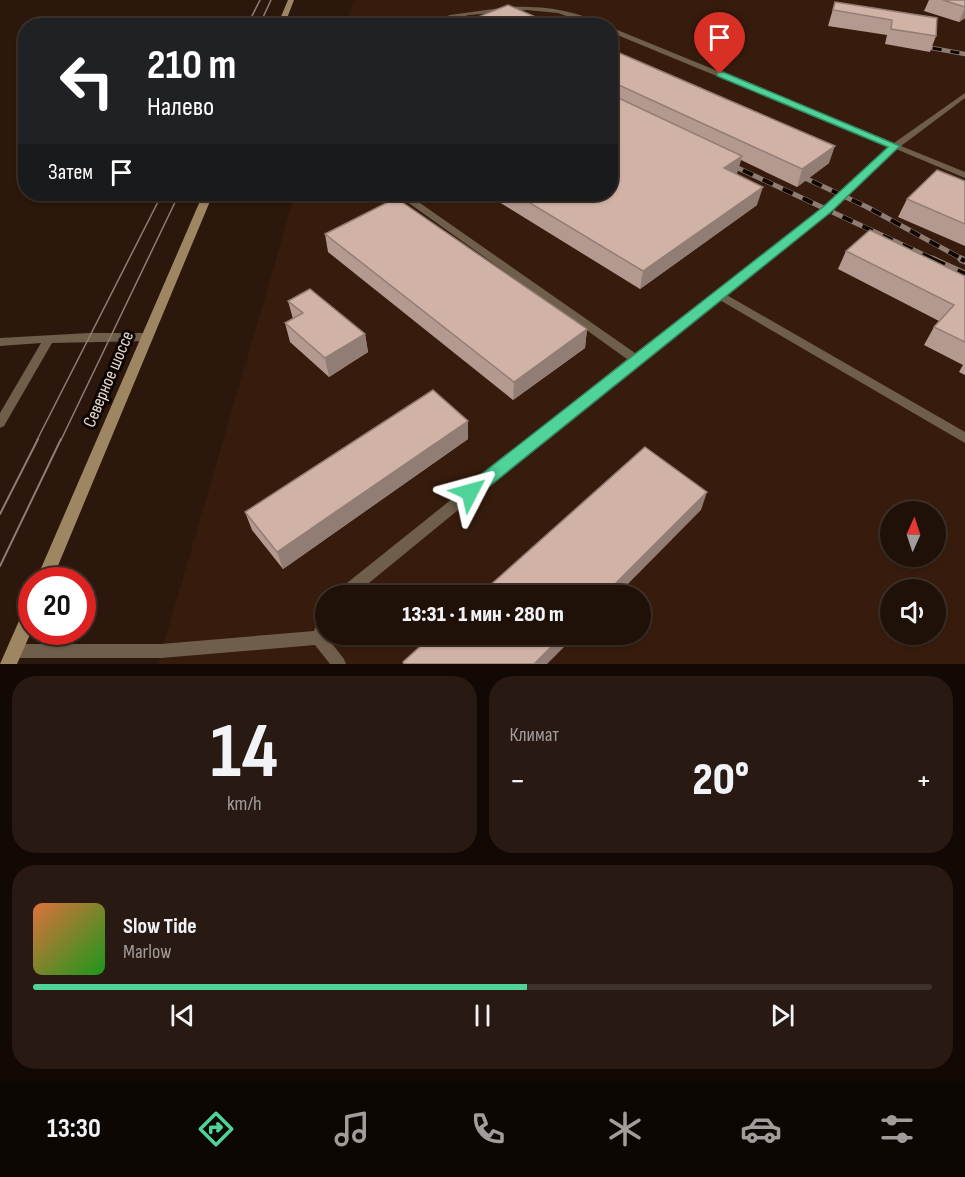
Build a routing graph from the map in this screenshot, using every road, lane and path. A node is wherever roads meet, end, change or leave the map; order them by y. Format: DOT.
graph roads {
  1 [pos="291,0"];
  2 [pos="283,18"];
  3 [pos="438,18"];
  4 [pos="578,18"];
  5 [pos="618,32"];
  6 [pos="965,95"];
  7 [pos="895,146"];
  8 [pos="965,174"];
  9 [pos="205,201"];
  10 [pos="412,201"];
  11 [pos="719,295"];
  12 [pos="147,337"];
  13 [pos="50,338"];
  14 [pos="0,342"];
  15 [pos="635,359"];
  16 [pos="0,423"];
  17 [pos="965,438"];
  18 [pos="50,567"];
  19 [pos="356,585"];
  20 [pos="315,638"];
  21 [pos="18,642"];
  22 [pos="324,645"];
  23 [pos="11,658"];
  24 [pos="339,664"];
  1 -- 2 [label="main road"];
  3 -- 4 [label="lane"];
  5 -- 7 [label="lane"];
  6 -- 7 [label="lane"];
  7 -- 8 [label="lane"];
  7 -- 11 [label="lane"];
  9 -- 12 [label="main road, Северное шоссе"];
  10 -- 15 [label="lane"];
  11 -- 15 [label="lane"];
  11 -- 17 [label="lane"];
  12 -- 13 [label="lane"];
  12 -- 18 [label="main road, Северное шоссе"];
  13 -- 14 [label="lane"];
  13 -- 16 [label="lane"];
  15 -- 19 [label="lane"];
  20 -- 23 [label="lane"];
  21 -- 23 [label="main road"];
  22 -- 24 [label="lane"];
}
